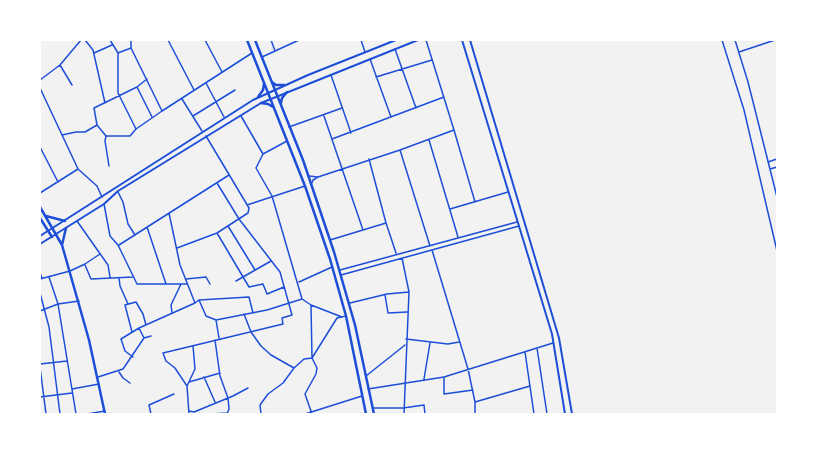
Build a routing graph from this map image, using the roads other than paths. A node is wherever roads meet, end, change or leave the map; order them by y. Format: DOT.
graph roads {
  1 [pos="81,40"];
  2 [pos="85,40"];
  3 [pos="110,40"];
  4 [pos="130,40"];
  5 [pos="168,40"];
  6 [pos="205,40"];
  7 [pos="247,40"];
  8 [pos="255,40"];
  9 [pos="271,40"];
  10 [pos="299,40"];
  11 [pos="361,40"];
  12 [pos="396,40"];
  13 [pos="418,40"];
  14 [pos="426,40"];
  15 [pos="462,40"];
  16 [pos="470,40"];
  17 [pos="722,40"];
  18 [pos="735,40"];
  19 [pos="775,40"];
  20 [pos="112,45"];
  21 [pos="131,48"];
  22 [pos="396,49"];
  23 [pos="275,52"];
  24 [pos="366,52"];
  25 [pos="739,52"];
  26 [pos="94,53"];
  27 [pos="118,53"];
  28 [pos="252,53"];
  29 [pos="262,57"];
  30 [pos="370,59"];
  31 [pos="432,60"];
  32 [pos="60,65"];
  33 [pos="402,70"];
  34 [pos="222,72"];
  35 [pos="331,75"];
  36 [pos="376,77"];
  37 [pos="147,79"];
  38 [pos="270,79"];
  39 [pos="40,80"];
  40 [pos="206,82"];
  41 [pos="264,82"];
  42 [pos="72,85"];
  43 [pos="284,85"];
  44 [pos="137,87"];
  45 [pos="40,88"];
  46 [pos="274,89"];
  47 [pos="235,90"];
  48 [pos="194,91"];
  49 [pos="268,92"];
  50 [pos="287,92"];
  51 [pos="119,95"];
  52 [pos="277,96"];
  53 [pos="258,97"];
  54 [pos="444,98"];
  55 [pos="182,99"];
  56 [pos="270,99"];
  57 [pos="215,102"];
  58 [pos="105,103"];
  59 [pos="261,103"];
  60 [pos="281,106"];
  61 [pos="274,108"];
  62 [pos="342,108"];
  63 [pos="416,108"];
  64 [pos="162,111"];
  65 [pos="240,115"];
  66 [pos="193,116"];
  67 [pos="324,116"];
  68 [pos="224,117"];
  69 [pos="391,117"];
  70 [pos="152,118"];
  71 [pos="97,125"];
  72 [pos="290,127"];
  73 [pos="136,129"];
  74 [pos="454,130"];
  75 [pos="202,131"];
  76 [pos="351,133"];
  77 [pos="62,135"];
  78 [pos="106,136"];
  79 [pos="206,136"];
  80 [pos="332,139"];
  81 [pos="429,140"];
  82 [pos="287,141"];
  83 [pos="40,147"];
  84 [pos="400,150"];
  85 [pos="263,154"];
  86 [pos="368,159"];
  87 [pos="777,159"];
  88 [pos="768,162"];
  89 [pos="109,166"];
  90 [pos="777,167"];
  91 [pos="342,168"];
  92 [pos="78,169"];
  93 [pos="770,169"];
  94 [pos="229,176"];
  95 [pos="308,176"];
  96 [pos="318,177"];
  97 [pos="58,182"];
  98 [pos="217,183"];
  99 [pos="312,185"];
  100 [pos="305,186"];
  101 [pos="118,192"];
  102 [pos="509,192"];
  103 [pos="40,193"];
  104 [pos="272,196"];
  105 [pos="102,197"];
  106 [pos="777,197"];
  107 [pos="475,202"];
  108 [pos="104,204"];
  109 [pos="247,205"];
  110 [pos="40,207"];
  111 [pos="450,210"];
  112 [pos="169,213"];
  113 [pos="46,216"];
  114 [pos="40,219"];
  115 [pos="239,219"];
  116 [pos="65,221"];
  117 [pos="77,221"];
  118 [pos="517,221"];
  119 [pos="386,223"];
  120 [pos="228,226"];
  121 [pos="519,226"];
  122 [pos="147,227"];
  123 [pos="54,228"];
  124 [pos="66,228"];
  125 [pos="363,230"];
  126 [pos="49,231"];
  127 [pos="217,232"];
  128 [pos="57,234"];
  129 [pos="135,235"];
  130 [pos="40,236"];
  131 [pos="52,237"];
  132 [pos="458,237"];
  133 [pos="330,240"];
  134 [pos="40,244"];
  135 [pos="62,245"];
  136 [pos="118,245"];
  137 [pos="430,246"];
  138 [pos="177,248"];
  139 [pos="432,250"];
  140 [pos="777,251"];
  141 [pos="100,254"];
  142 [pos="396,254"];
  143 [pos="402,258"];
  144 [pos="271,261"];
  145 [pos="85,264"];
  146 [pos="332,267"];
  147 [pos="255,270"];
  148 [pos="340,270"];
  149 [pos="70,271"];
  150 [pos="40,273"];
  151 [pos="342,275"];
  152 [pos="243,276"];
  153 [pos="49,277"];
  154 [pos="110,277"];
  155 [pos="119,277"];
  156 [pos="132,277"];
  157 [pos="41,278"];
  158 [pos="185,280"];
  159 [pos="236,281"];
  160 [pos="298,282"];
  161 [pos="166,284"];
  162 [pos="182,284"];
  163 [pos="187,284"];
  164 [pos="210,284"];
  165 [pos="284,287"];
  166 [pos="408,292"];
  167 [pos="40,293"];
  168 [pos="385,295"];
  169 [pos="302,299"];
  170 [pos="199,300"];
  171 [pos="79,301"];
  172 [pos="195,303"];
  173 [pos="289,303"];
  174 [pos="349,303"];
  175 [pos="58,304"];
  176 [pos="128,304"];
  177 [pos="311,305"];
  178 [pos="45,308"];
  179 [pos="40,311"];
  180 [pos="407,312"];
  181 [pos="172,313"];
  182 [pos="253,313"];
  183 [pos="244,314"];
  184 [pos="346,316"];
  185 [pos="342,317"];
  186 [pos="216,320"];
  187 [pos="146,325"];
  188 [pos="139,328"];
  189 [pos="132,332"];
  190 [pos="251,332"];
  191 [pos="151,336"];
  192 [pos="144,338"];
  193 [pos="219,339"];
  194 [pos="406,339"];
  195 [pos="216,340"];
  196 [pos="460,342"];
  197 [pos="430,343"];
  198 [pos="554,343"];
  199 [pos="193,346"];
  200 [pos="405,346"];
  201 [pos="537,348"];
  202 [pos="525,352"];
  203 [pos="133,357"];
  204 [pos="312,358"];
  205 [pos="67,360"];
  206 [pos="54,362"];
  207 [pos="40,365"];
  208 [pos="294,368"];
  209 [pos="468,369"];
  210 [pos="119,372"];
  211 [pos="220,373"];
  212 [pos="444,376"];
  213 [pos="98,377"];
  214 [pos="204,377"];
  215 [pos="366,377"];
  216 [pos="424,379"];
  217 [pos="189,382"];
  218 [pos="130,383"];
  219 [pos="405,383"];
  220 [pos="99,384"];
  221 [pos="187,386"];
  222 [pos="530,386"];
  223 [pos="248,388"];
  224 [pos="71,389"];
  225 [pos="368,389"];
  226 [pos="472,390"];
  227 [pos="72,393"];
  228 [pos="174,394"];
  229 [pos="57,395"];
  230 [pos="362,396"];
  231 [pos="40,397"];
  232 [pos="44,397"];
  233 [pos="228,398"];
  234 [pos="215,402"];
  235 [pos="475,402"];
  236 [pos="372,408"];
  237 [pos="403,408"];
  238 [pos="312,410"];
  239 [pos="105,413"];
  240 [pos="189,413"];
  241 [pos="46,414"];
  242 [pos="60,414"];
  243 [pos="76,414"];
  244 [pos="87,414"];
  245 [pos="151,414"];
  246 [pos="212,414"];
  247 [pos="227,414"];
  248 [pos="261,414"];
  249 [pos="305,414"];
  250 [pos="312,414"];
  251 [pos="366,414"];
  252 [pos="374,414"];
  253 [pos="404,414"];
  254 [pos="425,414"];
  255 [pos="475,414"];
  256 [pos="534,414"];
  257 [pos="547,414"];
  258 [pos="565,414"];
  259 [pos="572,414"];
  1 -- 32 [label="street"];
  2 -- 26 [label="street"];
  3 -- 20 [label="street"];
  4 -- 21 [label="street"];
  5 -- 48 [label="street"];
  6 -- 34 [label="street"];
  7 -- 28 [label="main road"];
  8 -- 29 [label="main road"];
  9 -- 23 [label="street"];
  10 -- 23 [label="street"];
  11 -- 24 [label="street"];
  12 -- 24 [label="street"];
  13 -- 22 [label="street"];
  14 -- 31 [label="street"];
  15 -- 102 [label="street"];
  16 -- 259 [label="street"];
  17 -- 140 [label="street"];
  18 -- 25 [label="street"];
  19 -- 25 [label="street"];
  20 -- 26 [label="street"];
  20 -- 27 [label="street"];
  21 -- 27 [label="street"];
  21 -- 37 [label="street"];
  22 -- 30 [label="street"];
  22 -- 33 [label="street"];
  23 -- 29 [label="street"];
  24 -- 43 [label="street"];
  25 -- 88 [label="street"];
  26 -- 58 [label="street"];
  27 -- 51 [label="street"];
  28 -- 34 [label="street"];
  28 -- 41 [label="main road"];
  29 -- 38 [label="main road"];
  30 -- 35 [label="street"];
  30 -- 36 [label="street"];
  31 -- 33 [label="street"];
  31 -- 54 [label="street"];
  32 -- 39 [label="street"];
  32 -- 42 [label="street"];
  33 -- 36 [label="street"];
  33 -- 63 [label="street"];
  34 -- 40 [label="street"];
  35 -- 50 [label="street"];
  35 -- 62 [label="street"];
  36 -- 69 [label="street"];
  37 -- 44 [label="street"];
  37 -- 64 [label="street"];
  38 -- 43 [label="main road"];
  38 -- 46 [label="main road"];
  40 -- 48 [label="street"];
  40 -- 57 [label="street"];
  41 -- 49 [label="main road"];
  41 -- 53 [label="main road"];
  43 -- 46 [label="street"];
  44 -- 51 [label="street"];
  44 -- 70 [label="street"];
  45 -- 77 [label="street"];
  46 -- 49 [label="street"];
  46 -- 52 [label="main road"];
  47 -- 57 [label="street"];
  48 -- 55 [label="street"];
  49 -- 53 [label="street"];
  49 -- 56 [label="main road"];
  50 -- 52 [label="street"];
  50 -- 60 [label="main road"];
  51 -- 58 [label="street"];
  51 -- 73 [label="street"];
  52 -- 56 [label="street"];
  52 -- 60 [label="main road"];
  53 -- 68 [label="street"];
  54 -- 63 [label="street"];
  54 -- 74 [label="street"];
  55 -- 64 [label="street"];
  55 -- 66 [label="street"];
  56 -- 59 [label="street"];
  56 -- 61 [label="main road"];
  57 -- 66 [label="street"];
  57 -- 68 [label="street"];
  58 -- 71 [label="street"];
  59 -- 61 [label="main road"];
  59 -- 65 [label="street"];
  60 -- 72 [label="main road"];
  61 -- 82 [label="main road"];
  62 -- 67 [label="street"];
  62 -- 76 [label="street"];
  63 -- 69 [label="street"];
  64 -- 70 [label="street"];
  65 -- 79 [label="street"];
  65 -- 85 [label="street"];
  66 -- 75 [label="street"];
  67 -- 72 [label="street"];
  67 -- 80 [label="street"];
  68 -- 75 [label="street"];
  69 -- 76 [label="street"];
  70 -- 73 [label="street"];
  71 -- 77 [label="street"];
  71 -- 78 [label="street"];
  72 -- 95 [label="main road"];
  73 -- 78 [label="street"];
  74 -- 81 [label="street"];
  74 -- 107 [label="street"];
  75 -- 105 [label="street"];
  76 -- 80 [label="street"];
  77 -- 92 [label="street"];
  78 -- 89 [label="street"];
  79 -- 94 [label="street"];
  79 -- 101 [label="street"];
  80 -- 91 [label="street"];
  81 -- 84 [label="street"];
  81 -- 111 [label="street"];
  82 -- 85 [label="street"];
  82 -- 100 [label="main road"];
  83 -- 97 [label="street"];
  84 -- 86 [label="street"];
  84 -- 137 [label="street"];
  85 -- 104 [label="street"];
  86 -- 91 [label="street"];
  86 -- 119 [label="street"];
  87 -- 88 [label="street"];
  88 -- 93 [label="street"];
  90 -- 93 [label="street"];
  91 -- 96 [label="street"];
  91 -- 125 [label="street"];
  92 -- 97 [label="street"];
  92 -- 105 [label="street"];
  93 -- 106 [label="street"];
  94 -- 98 [label="street"];
  94 -- 109 [label="street"];
  95 -- 96 [label="street"];
  95 -- 99 [label="main road"];
  96 -- 99 [label="street"];
  97 -- 103 [label="street"];
  98 -- 112 [label="street"];
  98 -- 115 [label="street"];
  99 -- 133 [label="main road"];
  100 -- 104 [label="street"];
  100 -- 146 [label="main road"];
  101 -- 108 [label="street"];
  101 -- 129 [label="street"];
  102 -- 107 [label="street"];
  102 -- 118 [label="street"];
  104 -- 109 [label="street"];
  104 -- 160 [label="street"];
  105 -- 116 [label="street"];
  107 -- 111 [label="street"];
  108 -- 117 [label="street"];
  108 -- 136 [label="street"];
  109 -- 115 [label="street"];
  110 -- 113 [label="main road"];
  111 -- 132 [label="street"];
  112 -- 122 [label="street"];
  112 -- 138 [label="street"];
  113 -- 116 [label="main road"];
  113 -- 123 [label="main road"];
  114 -- 126 [label="main road"];
  115 -- 120 [label="street"];
  115 -- 144 [label="street"];
  116 -- 123 [label="street"];
  117 -- 124 [label="street"];
  117 -- 141 [label="street"];
  118 -- 121 [label="street"];
  118 -- 132 [label="street"];
  119 -- 125 [label="street"];
  119 -- 142 [label="street"];
  120 -- 127 [label="street"];
  120 -- 147 [label="street"];
  121 -- 139 [label="street"];
  121 -- 198 [label="street"];
  122 -- 129 [label="street"];
  122 -- 161 [label="street"];
  123 -- 126 [label="street"];
  123 -- 128 [label="main road"];
  124 -- 128 [label="street"];
  124 -- 135 [label="main road"];
  125 -- 133 [label="street"];
  126 -- 130 [label="street"];
  126 -- 131 [label="main road"];
  127 -- 138 [label="street"];
  127 -- 152 [label="street"];
  128 -- 131 [label="street"];
  128 -- 135 [label="main road"];
  129 -- 136 [label="street"];
  131 -- 134 [label="street"];
  132 -- 137 [label="street"];
  133 -- 148 [label="main road"];
  135 -- 149 [label="main road"];
  136 -- 156 [label="street"];
  137 -- 142 [label="street"];
  138 -- 158 [label="street"];
  139 -- 143 [label="street"];
  139 -- 196 [label="street"];
  141 -- 145 [label="street"];
  141 -- 154 [label="street"];
  142 -- 148 [label="street"];
  143 -- 151 [label="street"];
  143 -- 166 [label="street"];
  144 -- 147 [label="street"];
  144 -- 165 [label="street"];
  145 -- 149 [label="street"];
  145 -- 154 [label="street"];
  146 -- 160 [label="street"];
  146 -- 184 [label="main road"];
  147 -- 152 [label="street"];
  148 -- 151 [label="main road"];
  149 -- 153 [label="street"];
  149 -- 171 [label="main road"];
  150 -- 157 [label="street"];
  151 -- 174 [label="main road"];
  152 -- 159 [label="street"];
  152 -- 165 [label="street"];
  153 -- 157 [label="street"];
  153 -- 175 [label="street"];
  154 -- 155 [label="street"];
  155 -- 156 [label="street"];
  155 -- 176 [label="street"];
  156 -- 161 [label="street"];
  158 -- 163 [label="street"];
  158 -- 164 [label="street"];
  160 -- 169 [label="street"];
  161 -- 162 [label="street"];
  162 -- 163 [label="street"];
  162 -- 181 [label="street"];
  163 -- 172 [label="street"];
  165 -- 173 [label="street"];
  166 -- 168 [label="street"];
  166 -- 180 [label="street"];
  167 -- 178 [label="street"];
  168 -- 174 [label="street"];
  168 -- 180 [label="street"];
  169 -- 173 [label="street"];
  169 -- 177 [label="street"];
  170 -- 172 [label="street"];
  170 -- 182 [label="street"];
  170 -- 186 [label="street"];
  171 -- 175 [label="street"];
  171 -- 213 [label="main road"];
  172 -- 181 [label="street"];
  173 -- 182 [label="street"];
  173 -- 190 [label="street"];
  174 -- 215 [label="main road"];
  175 -- 178 [label="street"];
  175 -- 205 [label="street"];
  176 -- 187 [label="street"];
  176 -- 189 [label="street"];
  177 -- 185 [label="street"];
  177 -- 204 [label="street"];
  178 -- 179 [label="street"];
  178 -- 206 [label="street"];
  180 -- 194 [label="street"];
  181 -- 187 [label="street"];
  182 -- 183 [label="street"];
  183 -- 186 [label="street"];
  183 -- 190 [label="street"];
  184 -- 185 [label="street"];
  184 -- 230 [label="main road"];
  185 -- 204 [label="street"];
  186 -- 193 [label="street"];
  187 -- 188 [label="street"];
  188 -- 189 [label="street"];
  188 -- 192 [label="street"];
  189 -- 203 [label="street"];
  190 -- 193 [label="street"];
  190 -- 208 [label="street"];
  191 -- 192 [label="street"];
  192 -- 203 [label="street"];
  193 -- 195 [label="street"];
  194 -- 197 [label="street"];
  194 -- 200 [label="street"];
  195 -- 199 [label="street"];
  195 -- 211 [label="street"];
  196 -- 197 [label="street"];
  196 -- 209 [label="street"];
  197 -- 216 [label="street"];
  198 -- 201 [label="street"];
  198 -- 258 [label="street"];
  199 -- 217 [label="street"];
  199 -- 221 [label="street"];
  200 -- 215 [label="street"];
  200 -- 219 [label="street"];
  201 -- 202 [label="street"];
  201 -- 257 [label="street"];
  202 -- 209 [label="street"];
  202 -- 222 [label="street"];
  203 -- 210 [label="street"];
  204 -- 208 [label="street"];
  204 -- 238 [label="street"];
  205 -- 206 [label="street"];
  205 -- 224 [label="street"];
  206 -- 207 [label="street"];
  206 -- 229 [label="street"];
  207 -- 232 [label="street"];
  208 -- 248 [label="street"];
  209 -- 212 [label="street"];
  209 -- 226 [label="street"];
  210 -- 213 [label="street"];
  210 -- 218 [label="street"];
  211 -- 214 [label="street"];
  211 -- 233 [label="street"];
  212 -- 216 [label="street"];
  212 -- 226 [label="street"];
  213 -- 220 [label="main road"];
  214 -- 217 [label="street"];
  214 -- 234 [label="street"];
  215 -- 225 [label="main road"];
  216 -- 219 [label="street"];
  217 -- 221 [label="street"];
  219 -- 225 [label="street"];
  219 -- 237 [label="street"];
  220 -- 224 [label="street"];
  220 -- 239 [label="main road"];
  221 -- 240 [label="street"];
  222 -- 235 [label="street"];
  222 -- 256 [label="street"];
  223 -- 233 [label="street"];
  224 -- 227 [label="street"];
  225 -- 236 [label="main road"];
  226 -- 235 [label="street"];
  227 -- 229 [label="street"];
  227 -- 243 [label="street"];
  228 -- 245 [label="street"];
  229 -- 232 [label="street"];
  229 -- 242 [label="street"];
  230 -- 238 [label="street"];
  230 -- 251 [label="main road"];
  231 -- 232 [label="street"];
  232 -- 241 [label="street"];
  233 -- 234 [label="street"];
  233 -- 247 [label="street"];
  234 -- 240 [label="street"];
  235 -- 255 [label="street"];
  236 -- 237 [label="street"];
  236 -- 252 [label="main road"];
  237 -- 253 [label="street"];
  237 -- 254 [label="street"];
  238 -- 249 [label="street"];
  238 -- 250 [label="street"];
  239 -- 244 [label="street"];
  246 -- 247 [label="street"];
}
